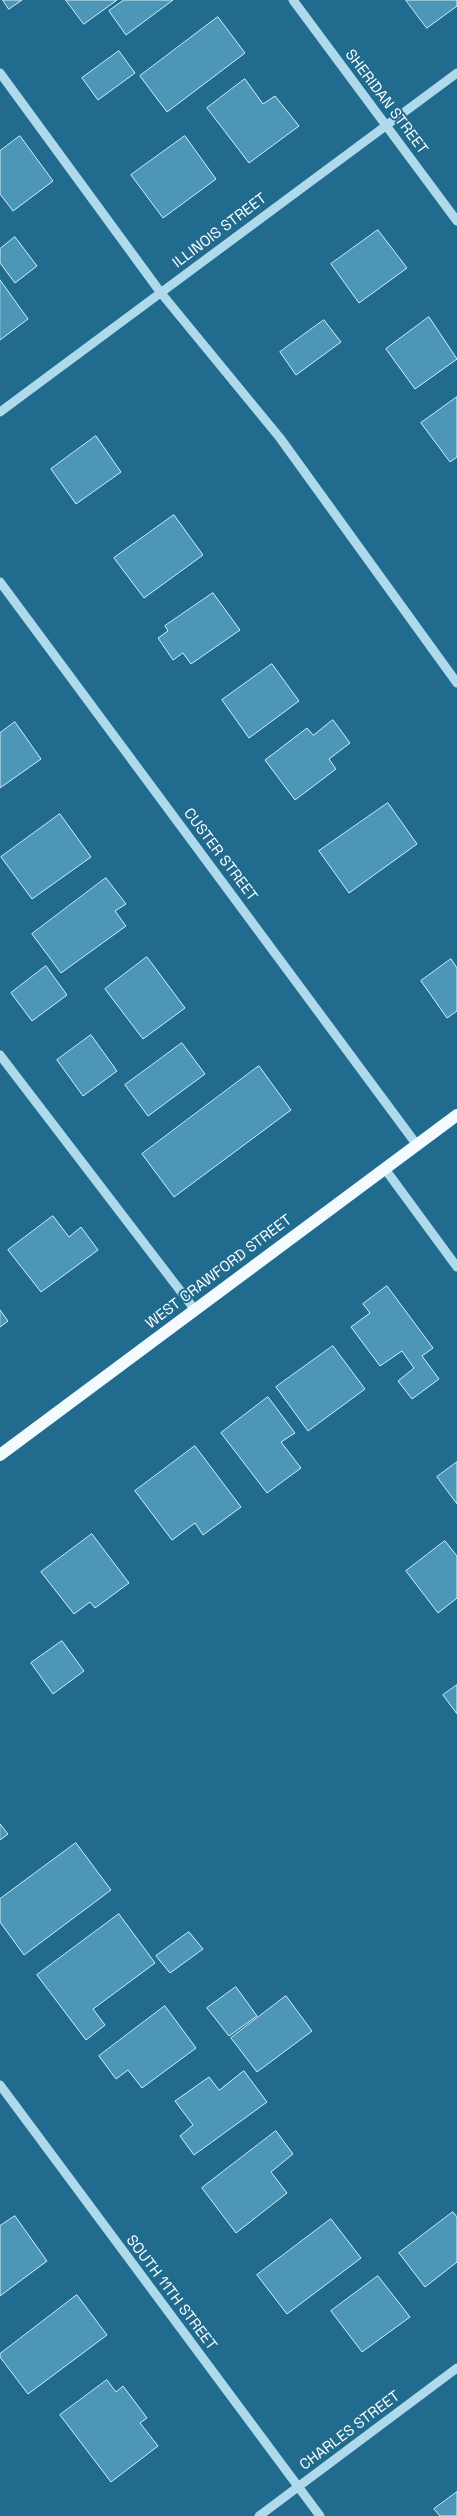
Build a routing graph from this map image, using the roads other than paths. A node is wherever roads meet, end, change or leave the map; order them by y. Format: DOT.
graph roads {
  1 [pos="293,0"];
  2 [pos="0,73"];
  3 [pos="457,73"];
  4 [pos="386,125"];
  5 [pos="457,221"];
  6 [pos="161,292"];
  7 [pos="0,412"];
  8 [pos="0,582"];
  9 [pos="457,683"];
  10 [pos="0,1055"];
  11 [pos="457,1115"];
  12 [pos="417,1145"];
  13 [pos="385,1169"];
  14 [pos="457,1267"];
  15 [pos="195,1310"];
  16 [pos="0,1455"];
  17 [pos="0,2086"];
  18 [pos="457,2368"];
  19 [pos="298,2487"];
  20 [pos="258,2516"];
  21 [pos="320,2516"];
  1 -- 4 [label="street, SHERIDAN STREET"];
  2 -- 6 [label="street"];
  3 -- 4 [label="street, ILLINOIS STREET"];
  4 -- 5 [label="street, SHERIDAN STREET"];
  4 -- 6 [label="street, ILLINOIS STREET"];
  6 -- 7 [label="street, ILLINOIS STREET"];
  6 -- 9 [label="street"];
  8 -- 12 [label="street, CUSTER STREET"];
  10 -- 15 [label="street"];
  11 -- 12 [label="main road, WEST CRAWFORD STREET"];
  12 -- 13 [label="main road, WEST CRAWFORD STREET"];
  13 -- 14 [label="street"];
  13 -- 15 [label="main road, WEST CRAWFORD STREET"];
  15 -- 16 [label="main road, WEST CRAWFORD STREET"];
  17 -- 19 [label="street, SOUTH 11TH STREET"];
  18 -- 19 [label="street, CHARLES STREET"];
  19 -- 20 [label="street, CHARLES STREET"];
  19 -- 21 [label="street, SOUTH 11TH STREET"];
}
